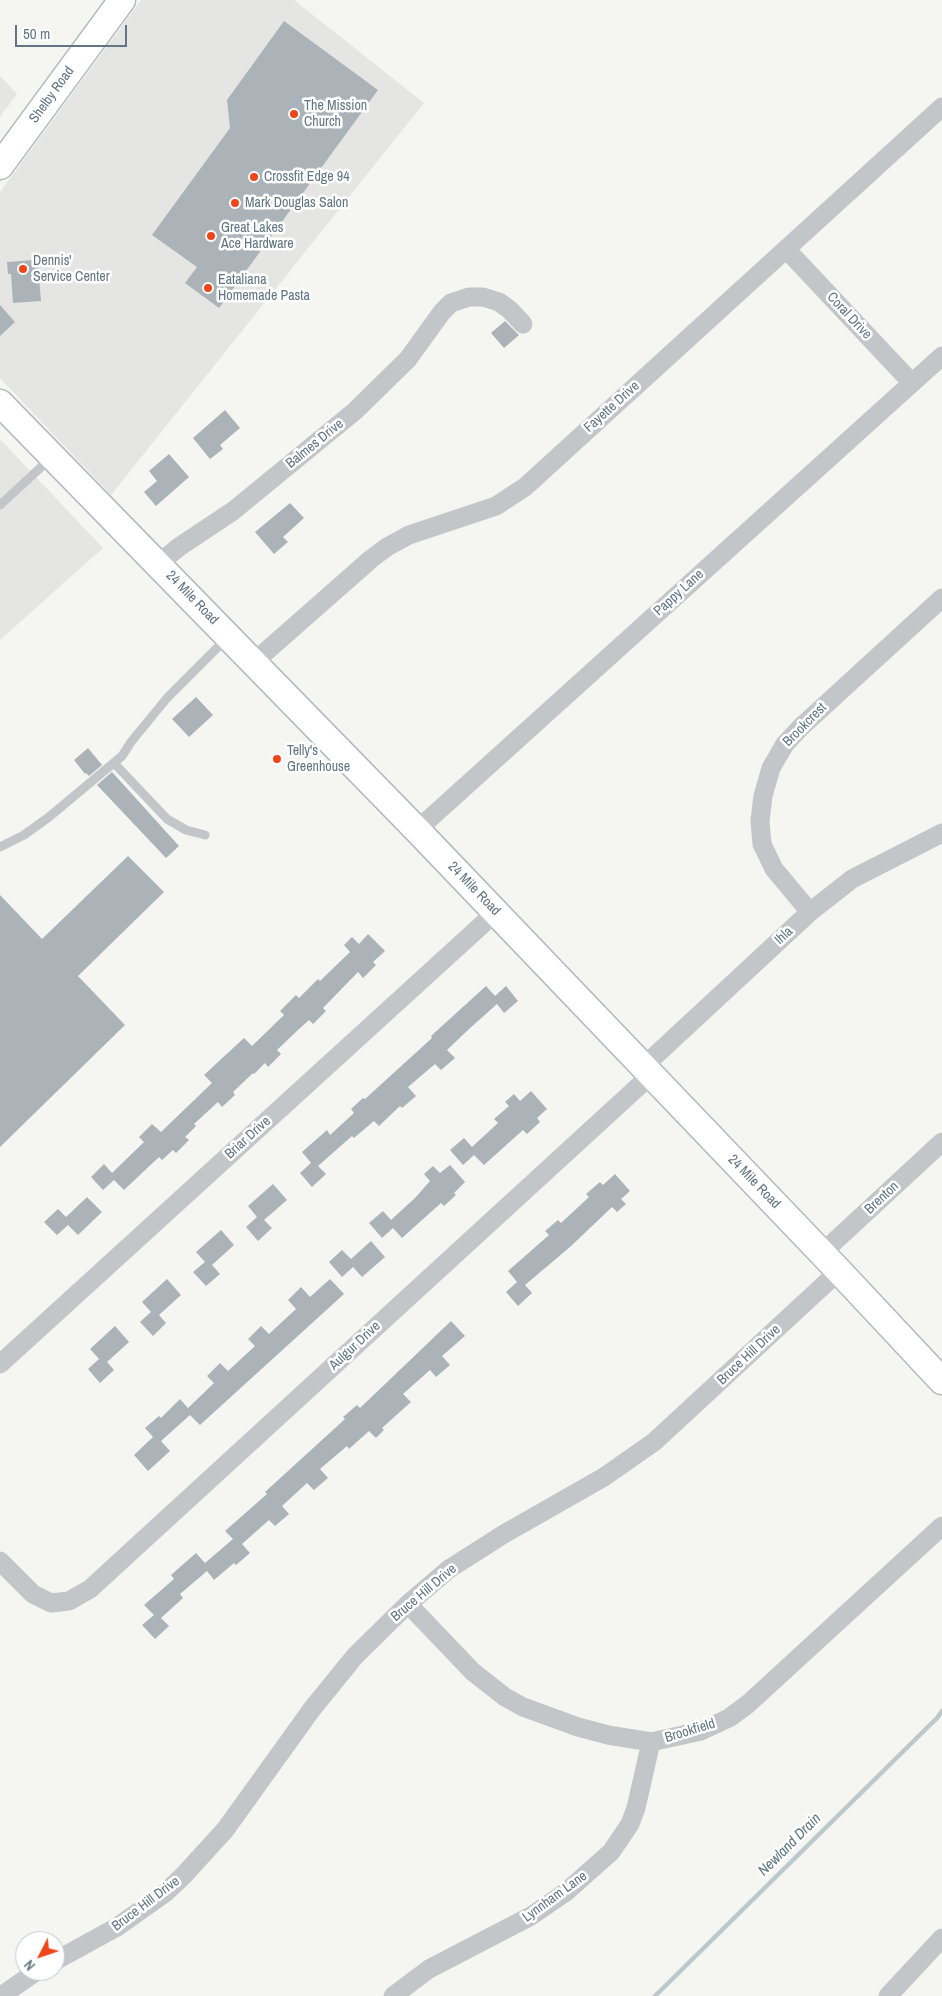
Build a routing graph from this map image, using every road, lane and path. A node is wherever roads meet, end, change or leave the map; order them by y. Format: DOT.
graph roads {
  1 [pos="122,0"];
  2 [pos="942,107"];
  3 [pos="0,166"];
  4 [pos="786,249"];
  5 [pos="523,324"];
  6 [pos="942,356"];
  7 [pos="912,383"];
  8 [pos="0,402"];
  9 [pos="53,456"];
  10 [pos="0,506"];
  11 [pos="158,564"];
  12 [pos="942,598"];
  13 [pos="229,636"];
  14 [pos="254,662"];
  15 [pos="114,763"];
  16 [pos="417,830"];
  17 [pos="942,833"];
  18 [pos="205,835"];
  19 [pos="0,847"];
  20 [pos="496,912"];
  21 [pos="810,912"];
  22 [pos="648,1070"];
  23 [pos="942,1142"];
  24 [pos="831,1262"];
  25 [pos="0,1364"];
  26 [pos="942,1381"];
  27 [pos="942,1526"];
  28 [pos="0,1561"];
  29 [pos="408,1604"];
  30 [pos="651,1742"];
  31 [pos="942,1938"];
  32 [pos="65,1956"];
  33 [pos="23,1981"];
  34 [pos="1,1996"];
  35 [pos="393,1996"];
  36 [pos="888,1996"];
  1 -- 3 [label="street, Shelby Road"];
  2 -- 4 [label="street, Fayette Drive"];
  4 -- 7 [label="street, Coral Drive"];
  4 -- 14 [label="street, Fayette Drive"];
  5 -- 11 [label="street, Balmes Drive"];
  6 -- 7 [label="street, Pappy Lane"];
  7 -- 16 [label="street, Pappy Lane"];
  8 -- 9 [label="street, 24 Mile Road"];
  9 -- 10 [label="lane"];
  9 -- 11 [label="street, 24 Mile Road"];
  11 -- 13 [label="street, 24 Mile Road"];
  12 -- 21 [label="street, Brookcrest"];
  13 -- 14 [label="street, 24 Mile Road"];
  13 -- 15 [label="lane"];
  14 -- 16 [label="street, 24 Mile Road"];
  15 -- 18 [label="lane"];
  15 -- 19 [label="lane"];
  16 -- 20 [label="street, 24 Mile Road"];
  17 -- 21 [label="street, Ihla"];
  20 -- 22 [label="street, 24 Mile Road"];
  20 -- 25 [label="street, Briar Drive"];
  21 -- 22 [label="street, Ihla"];
  22 -- 24 [label="street, 24 Mile Road"];
  22 -- 28 [label="street, Aulgur Drive"];
  23 -- 24 [label="street, Brenton"];
  24 -- 26 [label="street, 24 Mile Road"];
  24 -- 29 [label="street, Bruce Hill Drive"];
  27 -- 30 [label="street, Brookfield"];
  29 -- 30 [label="street, Brookfield"];
  29 -- 32 [label="street, Bruce Hill Drive"];
  30 -- 35 [label="street, Lynnham Lane"];
  31 -- 36 [label="street"];
  33 -- 34 [label="street"];
}
